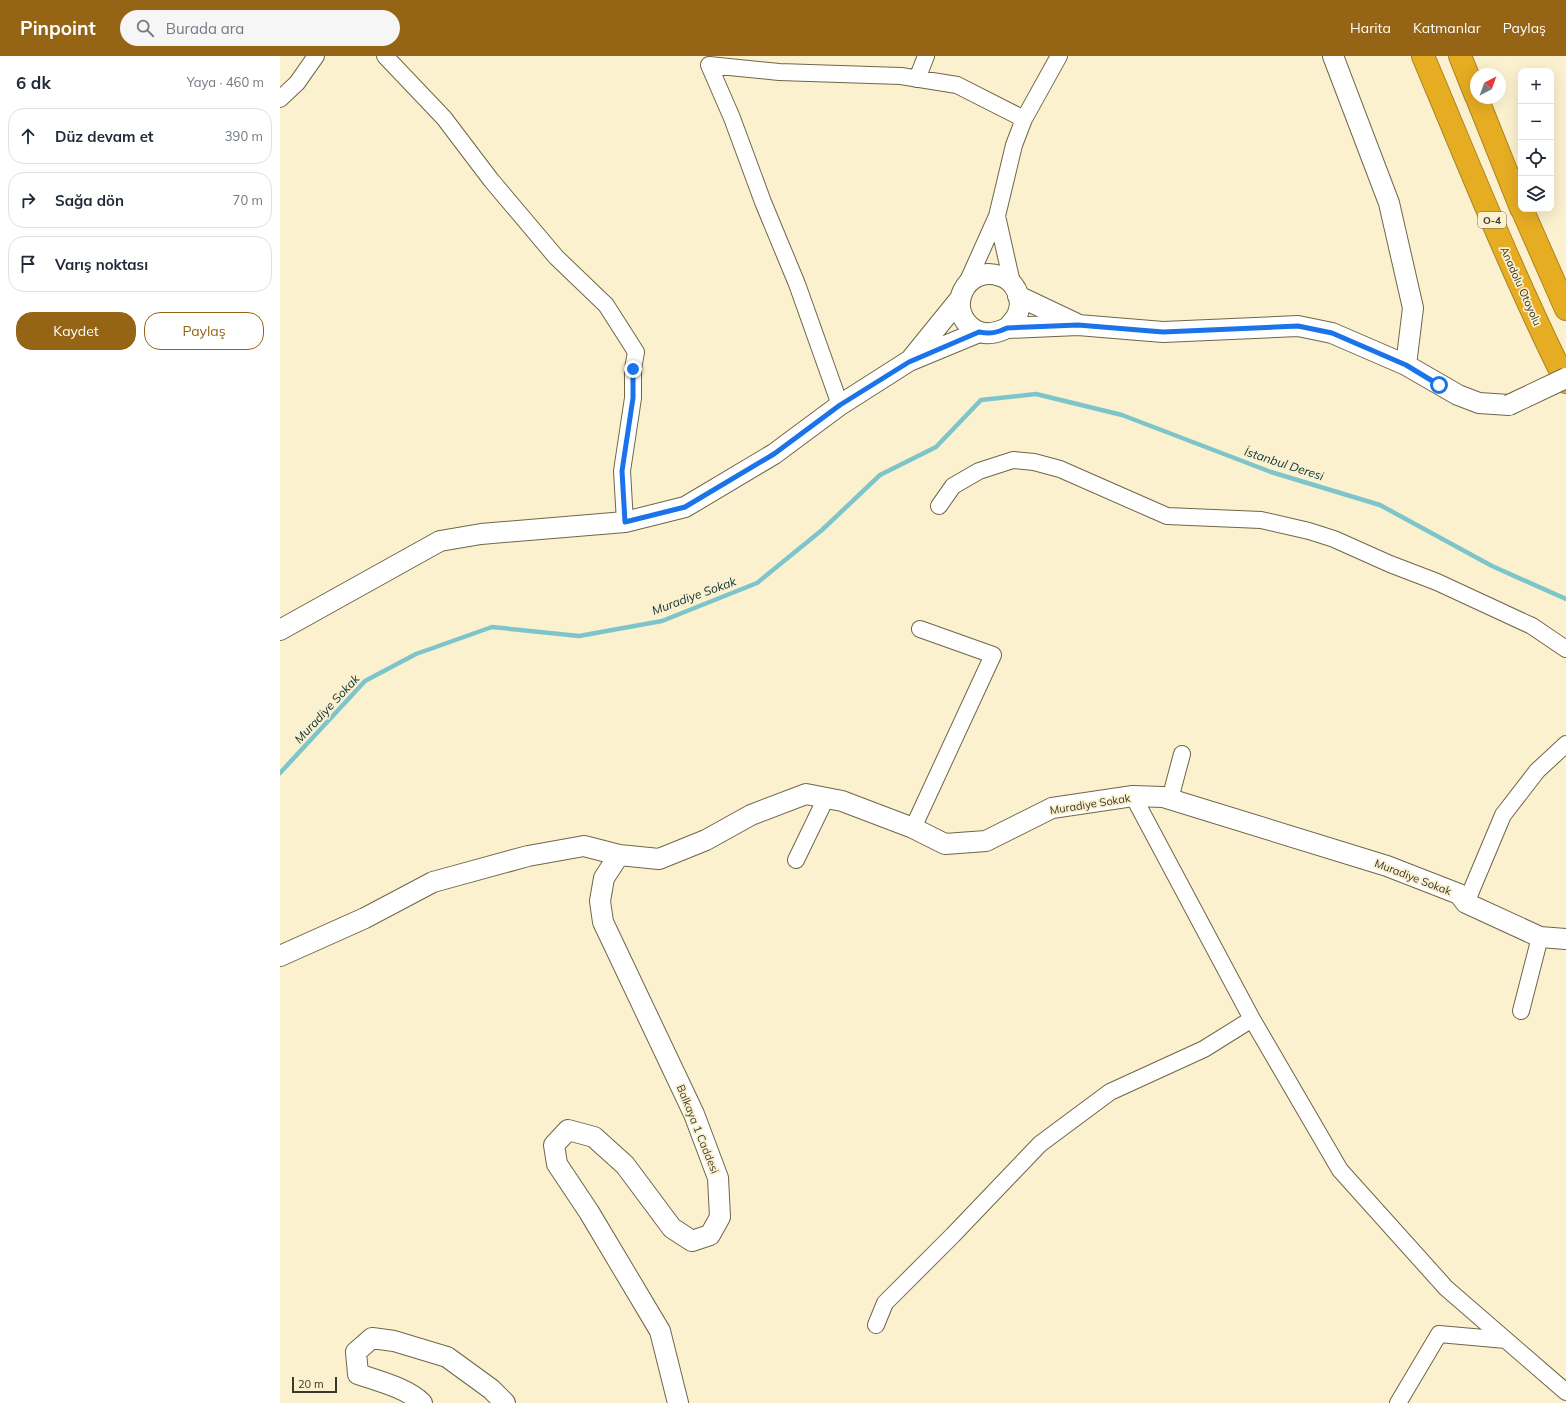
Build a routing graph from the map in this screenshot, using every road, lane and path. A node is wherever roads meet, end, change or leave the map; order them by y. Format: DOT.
graph roads {
  1 [pos="316,56"];
  2 [pos="385,56"];
  3 [pos="926,56"];
  4 [pos="1059,56"];
  5 [pos="1333,56"];
  6 [pos="1423,56"];
  7 [pos="1460,56"];
  8 [pos="917,79"];
  9 [pos="1470,82"];
  10 [pos="280,99"];
  11 [pos="1479,104"];
  12 [pos="1024,119"];
  13 [pos="1518,201"];
  14 [pos="1523,212"];
  15 [pos="997,216"];
  16 [pos="1015,290"];
  17 [pos="963,292"];
  18 [pos="1566,309"];
  19 [pos="1078,325"];
  20 [pos="1007,328"];
  21 [pos="979,332"];
  22 [pos="909,362"];
  23 [pos="1406,365"];
  24 [pos="1566,378"];
  25 [pos="1566,382"];
  26 [pos="840,405"];
  27 [pos="939,506"];
  28 [pos="625,522"];
  29 [pos="920,629"];
  30 [pos="280,630"];
  31 [pos="1566,649"];
  32 [pos="1566,744"];
  33 [pos="1182,754"];
  34 [pos="1133,796"];
  35 [pos="826,798"];
  36 [pos="1170,800"];
  37 [pos="913,828"];
  38 [pos="619,855"];
  39 [pos="796,860"];
  40 [pos="1466,903"];
  41 [pos="1540,937"];
  42 [pos="1566,939"];
  43 [pos="280,956"];
  44 [pos="1521,1011"];
  45 [pos="1252,1019"];
  46 [pos="876,1325"];
  47 [pos="1506,1340"];
  48 [pos="1566,1392"];
  49 [pos="422,1403"];
  50 [pos="505,1403"];
  51 [pos="678,1403"];
  52 [pos="1398,1403"];
  1 -- 10 [label="street"];
  2 -- 28 [label="street"];
  3 -- 8 [label="street"];
  4 -- 12 [label="street"];
  5 -- 23 [label="street"];
  6 -- 25 [label="highway, Anadolu Otoyolu / O-4"];
  7 -- 9 [label="highway, O-4"];
  8 -- 12 [label="street"];
  8 -- 26 [label="street"];
  11 -- 13 [label="highway, O-4"];
  12 -- 15 [label="street"];
  14 -- 18 [label="highway, O-4"];
  15 -- 16 [label="street"];
  15 -- 17 [label="street"];
  16 -- 17 [label="street"];
  16 -- 19 [label="street"];
  16 -- 20 [label="street"];
  17 -- 21 [label="street"];
  17 -- 22 [label="street"];
  19 -- 20 [label="street"];
  19 -- 23 [label="street"];
  20 -- 21 [label="street"];
  21 -- 22 [label="street"];
  22 -- 26 [label="street"];
  23 -- 24 [label="street, bridge"];
  26 -- 28 [label="street"];
  27 -- 31 [label="street"];
  28 -- 30 [label="street"];
  29 -- 37 [label="street"];
  32 -- 40 [label="street"];
  33 -- 36 [label="street"];
  34 -- 36 [label="street, Muradiye Sokak"];
  34 -- 37 [label="street, Muradiye Sokak"];
  34 -- 45 [label="street"];
  35 -- 37 [label="street, Muradiye Sokak"];
  35 -- 38 [label="street, Muradiye Sokak"];
  35 -- 39 [label="street"];
  36 -- 40 [label="street, Muradiye Sokak"];
  38 -- 43 [label="street, Muradiye Sokak"];
  38 -- 51 [label="street, Balkaya 1 Caddesi"];
  40 -- 41 [label="street, Muradiye Sokak"];
  41 -- 42 [label="street, Muradiye Sokak"];
  41 -- 44 [label="street"];
  45 -- 46 [label="street"];
  45 -- 47 [label="street"];
  47 -- 48 [label="street"];
  47 -- 52 [label="street"];
  49 -- 50 [label="street"];
}
